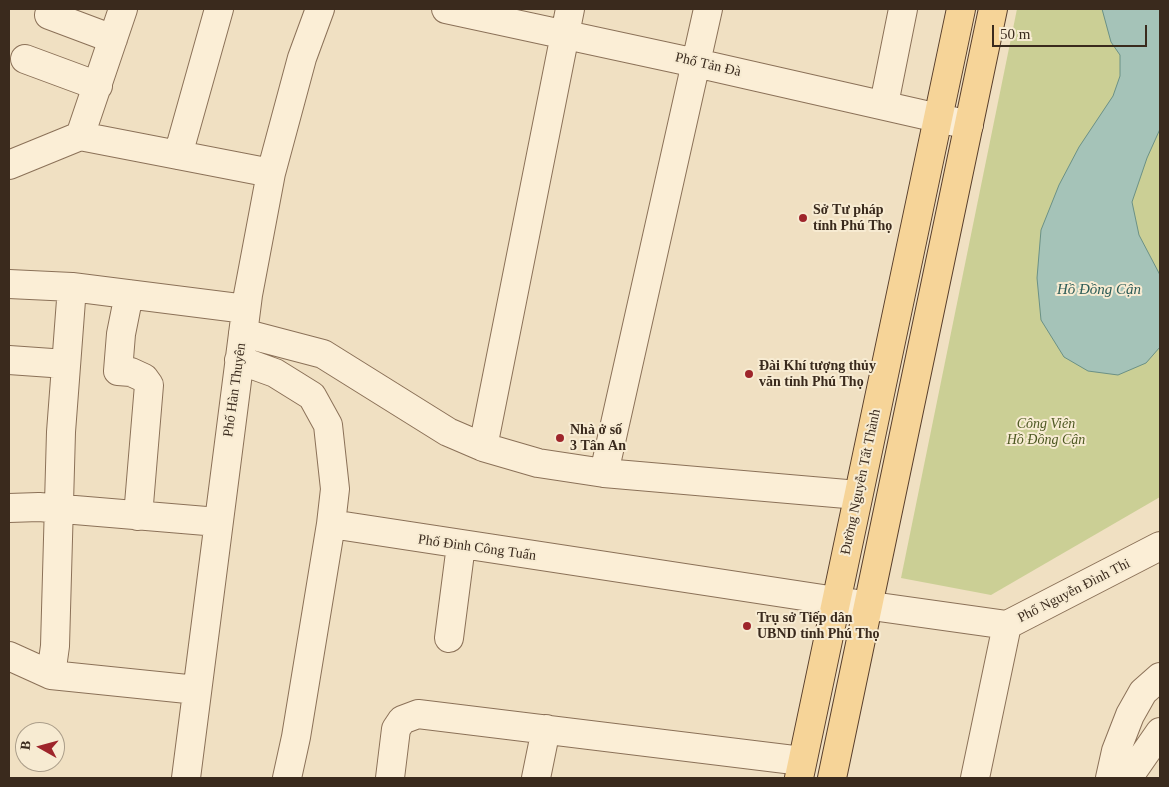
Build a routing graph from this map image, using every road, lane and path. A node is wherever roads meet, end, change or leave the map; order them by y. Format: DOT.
graph roads {
  1 [pos="123,9"];
  2 [pos="218,9"];
  3 [pos="320,9"];
  4 [pos="448,9"];
  5 [pos="708,9"];
  6 [pos="903,9"];
  7 [pos="961,9"];
  8 [pos="993,9"];
  9 [pos="49,15"];
  10 [pos="568,21"];
  11 [pos="113,39"];
  12 [pos="25,59"];
  13 [pos="696,62"];
  14 [pos="98,86"];
  15 [pos="884,104"];
  16 [pos="938,117"];
  17 [pos="969,125"];
  18 [pos="80,136"];
  19 [pos="178,155"];
  20 [pos="9,165"];
  21 [pos="271,173"];
  22 [pos="9,284"];
  23 [pos="72,287"];
  24 [pos="129,294"];
  25 [pos="244,321"];
  26 [pos="9,360"];
  27 [pos="239,360"];
  28 [pos="66,364"];
  29 [pos="484,447"];
  30 [pos="604,473"];
  31 [pos="858,495"];
  32 [pos="9,508"];
  33 [pos="60,510"];
  34 [pos="138,516"];
  35 [pos="218,522"];
  36 [pos="331,524"];
  37 [pos="461,545"];
  38 [pos="1160,546"];
  39 [pos="836,601"];
  40 [pos="868,605"];
  41 [pos="1007,624"];
  42 [pos="449,638"];
  43 [pos="9,656"];
  44 [pos="51,674"];
  45 [pos="1160,677"];
  46 [pos="197,690"];
  47 [pos="546,729"];
  48 [pos="1160,732"];
  49 [pos="800,770"];
  50 [pos="186,778"];
  51 [pos="287,778"];
  52 [pos="390,778"];
  53 [pos="536,778"];
  54 [pos="832,778"];
  55 [pos="975,778"];
  56 [pos="1110,778"];
  57 [pos="1128,778"];
  1 -- 11 [label="street"];
  2 -- 19 [label="street"];
  3 -- 21 [label="street, Phố Hàn Thuyên"];
  4 -- 10 [label="street, Phố Tản Đà"];
  5 -- 13 [label="street"];
  6 -- 15 [label="street"];
  7 -- 16 [label="main road, Đường Nguyễn Tất Thành"];
  8 -- 17 [label="main road"];
  9 -- 11 [label="street"];
  10 -- 13 [label="street, Phố Tản Đà"];
  10 -- 29 [label="street"];
  11 -- 14 [label="street"];
  12 -- 14 [label="street"];
  13 -- 15 [label="street, Phố Tản Đà"];
  13 -- 30 [label="street"];
  14 -- 18 [label="street"];
  15 -- 16 [label="street, Phố Tản Đà"];
  16 -- 17 [label="street, Phố Tản Đà"];
  16 -- 31 [label="main road, Đường Nguyễn Tất Thành"];
  17 -- 40 [label="main road"];
  18 -- 19 [label="street"];
  18 -- 20 [label="street"];
  19 -- 21 [label="street"];
  21 -- 25 [label="street, Phố Hàn Thuyên"];
  22 -- 23 [label="street"];
  23 -- 24 [label="street"];
  23 -- 28 [label="street"];
  24 -- 25 [label="street"];
  24 -- 34 [label="street"];
  25 -- 27 [label="street, Phố Hàn Thuyên"];
  25 -- 29 [label="street"];
  26 -- 28 [label="street"];
  27 -- 35 [label="street, Phố Hàn Thuyên"];
  27 -- 36 [label="street"];
  28 -- 33 [label="street"];
  29 -- 30 [label="street"];
  30 -- 31 [label="street"];
  31 -- 39 [label="main road, Đường Nguyễn Tất Thành"];
  32 -- 33 [label="street"];
  33 -- 34 [label="street"];
  33 -- 44 [label="street"];
  34 -- 35 [label="street"];
  35 -- 46 [label="street, Phố Hàn Thuyên"];
  36 -- 37 [label="street, Phố Đinh Công Tuấn"];
  36 -- 51 [label="street"];
  37 -- 39 [label="street, Phố Đinh Công Tuấn"];
  37 -- 42 [label="street"];
  38 -- 41 [label="street, Phố Nguyễn Đình Thi"];
  39 -- 40 [label="street, Phố Nguyễn Đình Thi"];
  39 -- 49 [label="main road, Đường Nguyễn Tất Thành"];
  40 -- 41 [label="street, Phố Nguyễn Đình Thi"];
  40 -- 54 [label="main road"];
  41 -- 55 [label="street"];
  43 -- 44 [label="street"];
  44 -- 46 [label="street"];
  45 -- 56 [label="street"];
  46 -- 50 [label="street, Phố Hàn Thuyên"];
  47 -- 49 [label="street"];
  47 -- 52 [label="street"];
  47 -- 53 [label="street"];
  48 -- 57 [label="street"];
}
